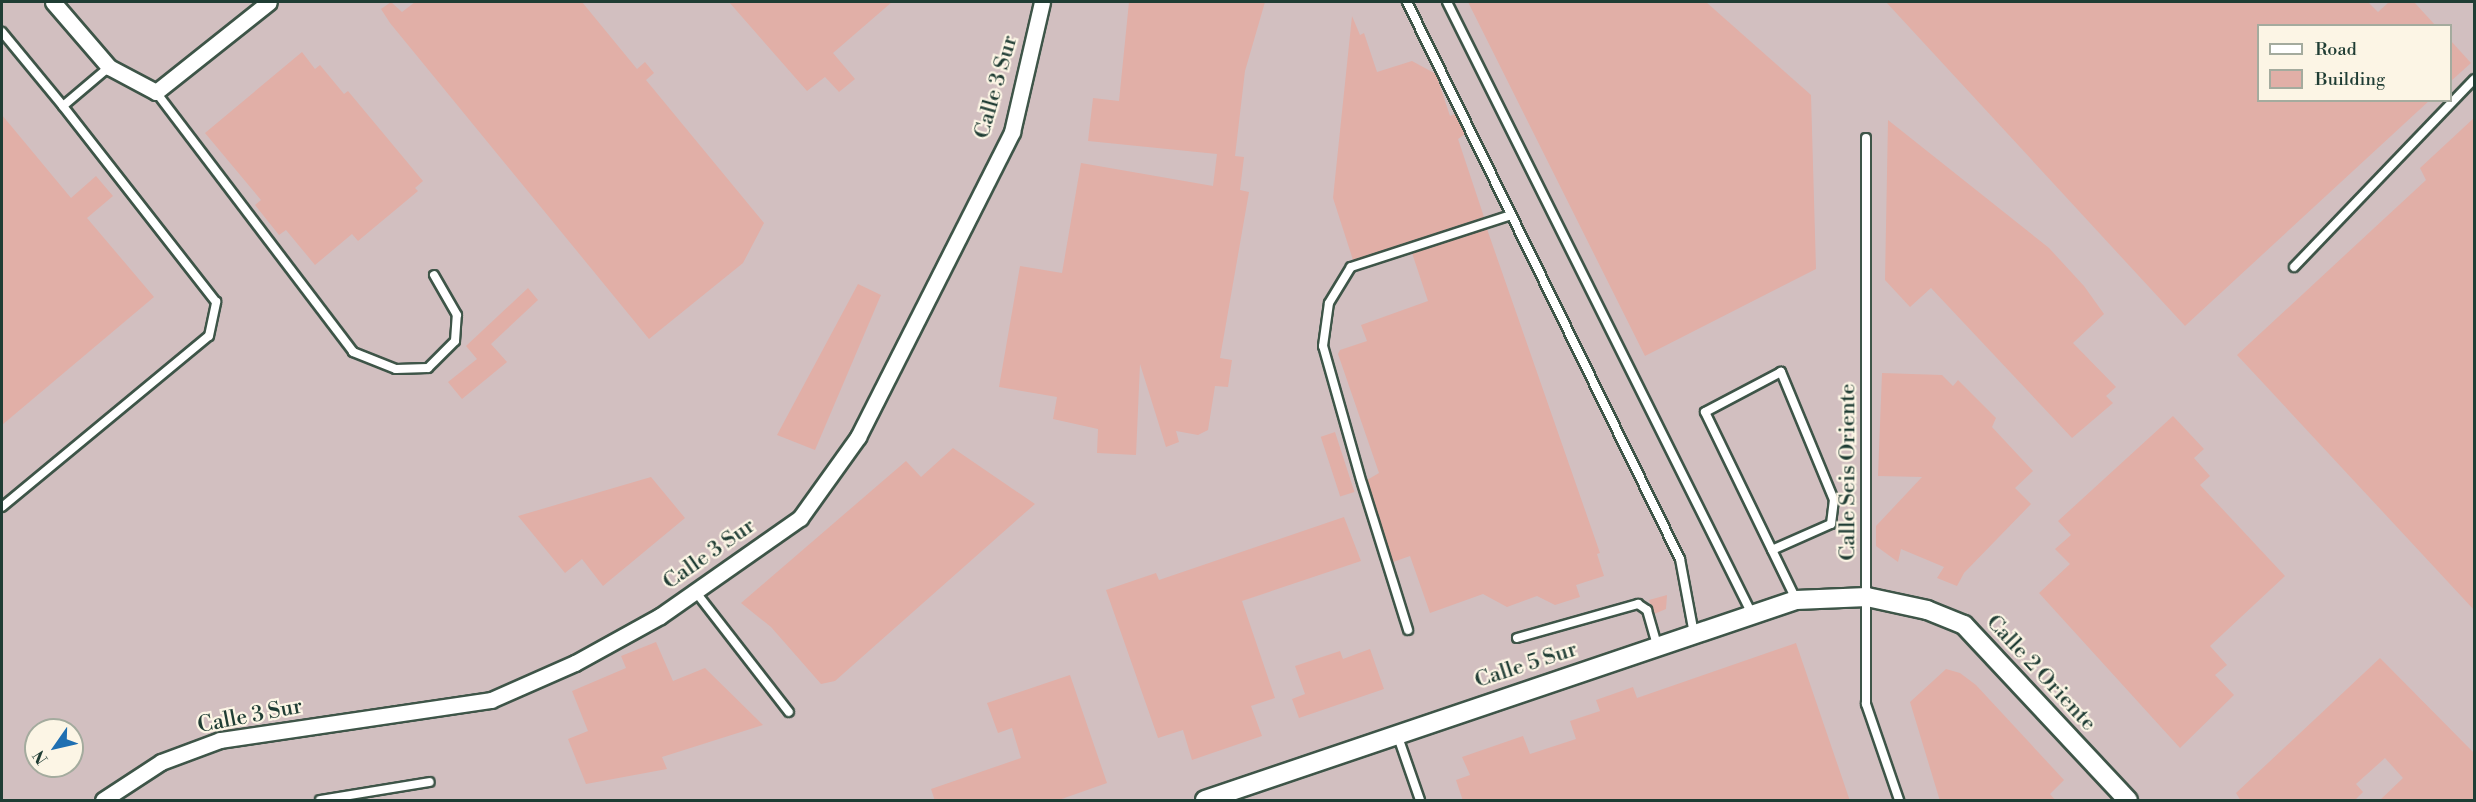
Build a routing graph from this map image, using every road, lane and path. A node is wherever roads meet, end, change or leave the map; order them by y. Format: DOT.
graph roads {
  1 [pos="53,2"];
  2 [pos="269,2"];
  3 [pos="1042,2"];
  4 [pos="1407,2"];
  5 [pos="1447,2"];
  6 [pos="2,32"];
  7 [pos="109,67"];
  8 [pos="2475,79"];
  9 [pos="156,92"];
  10 [pos="63,106"];
  11 [pos="1866,138"];
  12 [pos="1511,215"];
  13 [pos="2294,267"];
  14 [pos="435,275"];
  15 [pos="2,507"];
  16 [pos="1772,550"];
  17 [pos="695,591"];
  18 [pos="1867,597"];
  19 [pos="1796,600"];
  20 [pos="1752,614"];
  21 [pos="1408,630"];
  22 [pos="1694,634"];
  23 [pos="1516,638"];
  24 [pos="1657,646"];
  25 [pos="789,712"];
  26 [pos="1396,733"];
  27 [pos="430,782"];
  28 [pos="103,801"];
  29 [pos="320,801"];
  30 [pos="1205,801"];
  31 [pos="1420,801"];
  32 [pos="1899,801"];
  33 [pos="2128,801"];
  1 -- 7 [label="street"];
  2 -- 9 [label="street"];
  3 -- 17 [label="street, Calle 3 Sur"];
  4 -- 12 [label="lane"];
  5 -- 20 [label="lane"];
  6 -- 10 [label="lane"];
  7 -- 9 [label="street"];
  7 -- 10 [label="lane"];
  8 -- 13 [label="lane"];
  9 -- 14 [label="lane"];
  10 -- 15 [label="lane"];
  11 -- 18 [label="lane, Calle Seis Oriente"];
  12 -- 21 [label="lane"];
  12 -- 22 [label="lane"];
  16 -- 16 [label="lane"];
  16 -- 19 [label="lane"];
  17 -- 25 [label="lane"];
  17 -- 28 [label="street, Calle 3 Sur"];
  18 -- 19 [label="street, Calle 5 Sur"];
  18 -- 32 [label="lane, Calle Seis Oriente"];
  18 -- 33 [label="street, Calle 2 Oriente"];
  19 -- 20 [label="street, Calle 5 Sur"];
  20 -- 22 [label="street, Calle 5 Sur"];
  22 -- 24 [label="street, Calle 5 Sur"];
  23 -- 24 [label="lane"];
  24 -- 26 [label="street, Calle 5 Sur"];
  26 -- 30 [label="street, Calle 5 Sur"];
  26 -- 31 [label="lane"];
  27 -- 29 [label="lane"];
}
